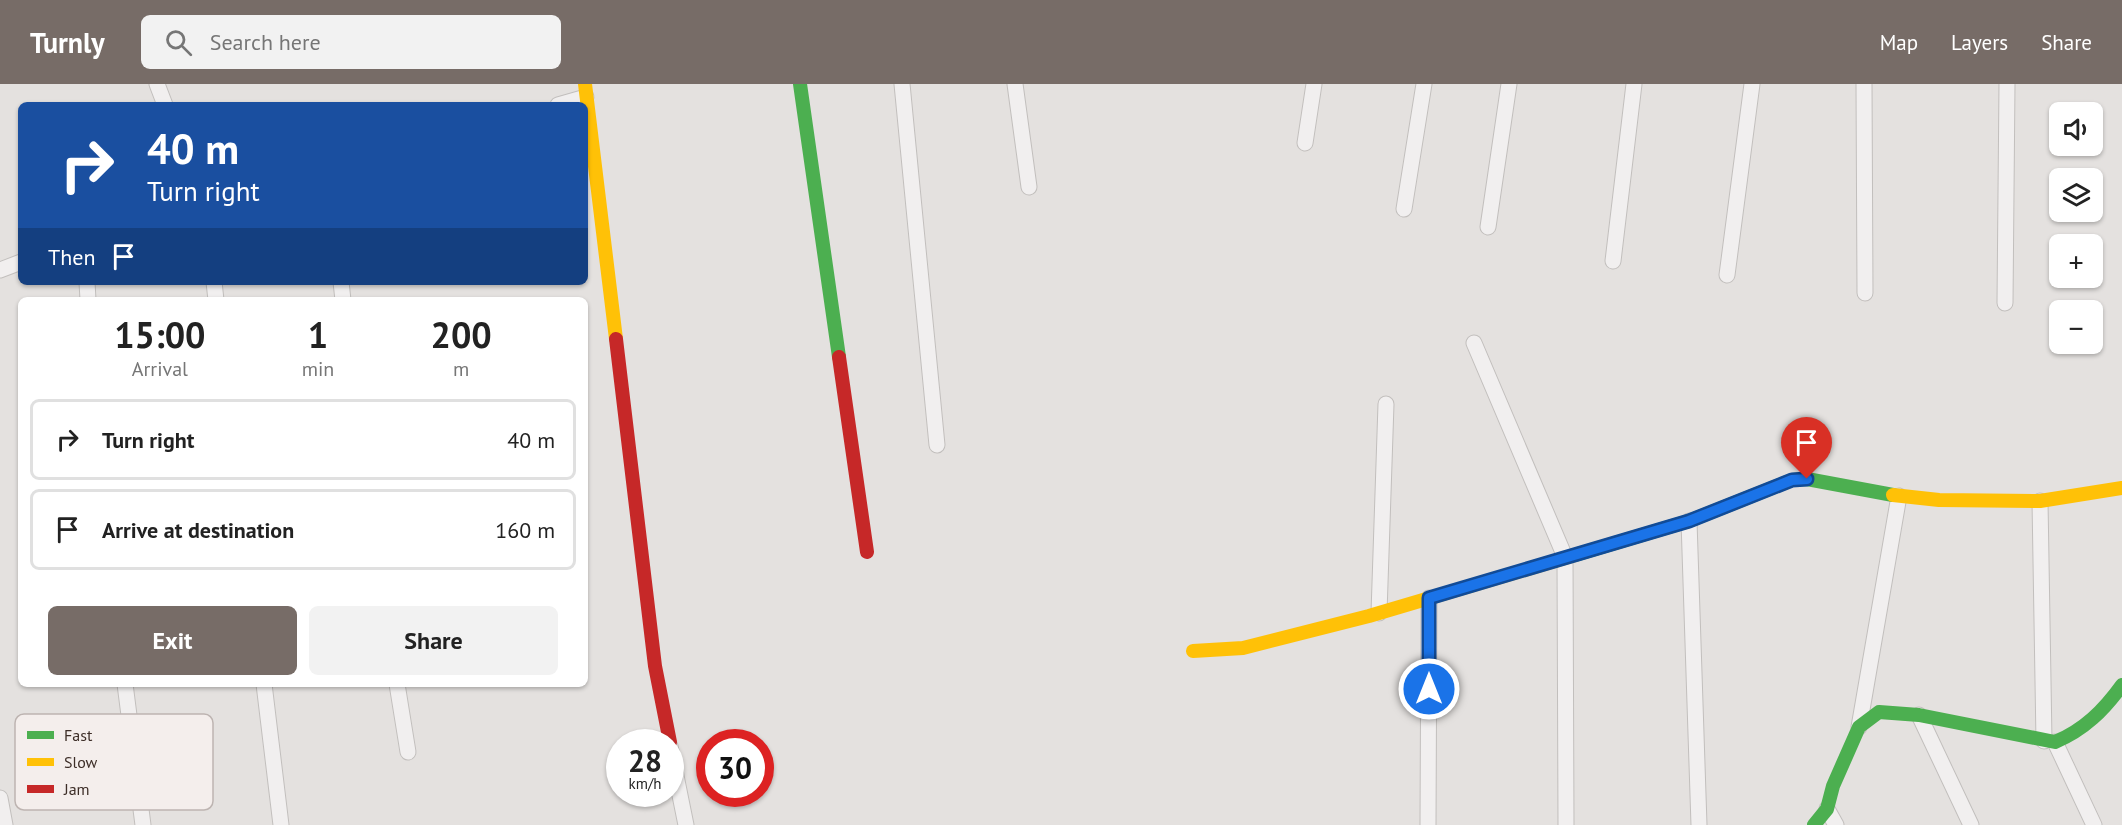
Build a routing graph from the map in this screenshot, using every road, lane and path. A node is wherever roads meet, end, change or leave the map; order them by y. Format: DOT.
graph roads {
  1 [pos="157,84"];
  2 [pos="800,84"];
  3 [pos="902,84"];
  4 [pos="1015,84"];
  5 [pos="1314,84"];
  6 [pos="1424,84"];
  7 [pos="1509,84"];
  8 [pos="1634,84"];
  9 [pos="1752,84"];
  10 [pos="1864,84"];
  11 [pos="2007,84"];
  12 [pos="586,90"];
  13 [pos="164,102"];
  14 [pos="564,102"];
  15 [pos="588,107"];
  16 [pos="1305,143"];
  17 [pos="1029,187"];
  18 [pos="1404,209"];
  19 [pos="1488,227"];
  20 [pos="1613,261"];
  21 [pos="18,263"];
  22 [pos="0,270"];
  23 [pos="1727,274"];
  24 [pos="1865,293"];
  25 [pos="2005,303"];
  26 [pos="1474,343"];
  27 [pos="1386,404"];
  28 [pos="937,445"];
  29 [pos="2122,488"];
  30 [pos="1899,496"];
  31 [pos="2040,501"];
  32 [pos="1689,521"];
  33 [pos="867,552"];
  34 [pos="1565,557"];
  35 [pos="1429,598"];
  36 [pos="1379,613"];
  37 [pos="1193,651"];
  38 [pos="2122,685"];
  39 [pos="124,687"];
  40 [pos="264,687"];
  41 [pos="397,687"];
  42 [pos="128,714"];
  43 [pos="1919,715"];
  44 [pos="1859,727"];
  45 [pos="667,729"];
  46 [pos="2050,742"];
  47 [pos="408,752"];
  48 [pos="0,798"];
  49 [pos="682,807"];
  50 [pos="1827,808"];
  51 [pos="141,810"];
  52 [pos="5,825"];
  53 [pos="143,825"];
  54 [pos="281,825"];
  55 [pos="686,825"];
  56 [pos="1428,825"];
  57 [pos="1566,825"];
  58 [pos="1698,825"];
  59 [pos="1814,825"];
  60 [pos="1836,825"];
  61 [pos="1971,825"];
  62 [pos="2094,825"];
  1 -- 13 [label="street"];
  2 -- 33 [label="street"];
  3 -- 28 [label="street"];
  4 -- 17 [label="street"];
  5 -- 16 [label="street"];
  6 -- 18 [label="street"];
  7 -- 19 [label="street"];
  8 -- 20 [label="street"];
  9 -- 23 [label="street"];
  10 -- 24 [label="street"];
  11 -- 25 [label="street"];
  12 -- 14 [label="street"];
  15 -- 45 [label="street"];
  21 -- 22 [label="street"];
  26 -- 34 [label="street"];
  27 -- 36 [label="street"];
  29 -- 31 [label="street"];
  30 -- 31 [label="street"];
  30 -- 32 [label="street"];
  30 -- 44 [label="street"];
  31 -- 46 [label="street"];
  32 -- 34 [label="street"];
  32 -- 58 [label="street"];
  34 -- 35 [label="street"];
  34 -- 57 [label="street"];
  35 -- 36 [label="street"];
  35 -- 56 [label="street"];
  36 -- 37 [label="street"];
  38 -- 46 [label="street"];
  39 -- 42 [label="street"];
  40 -- 54 [label="street"];
  41 -- 47 [label="street"];
  43 -- 44 [label="street"];
  43 -- 46 [label="street"];
  43 -- 61 [label="street"];
  44 -- 50 [label="street"];
  46 -- 62 [label="street"];
  48 -- 52 [label="street"];
  49 -- 55 [label="street"];
  50 -- 59 [label="street"];
  50 -- 60 [label="street"];
  51 -- 53 [label="street"];
}
